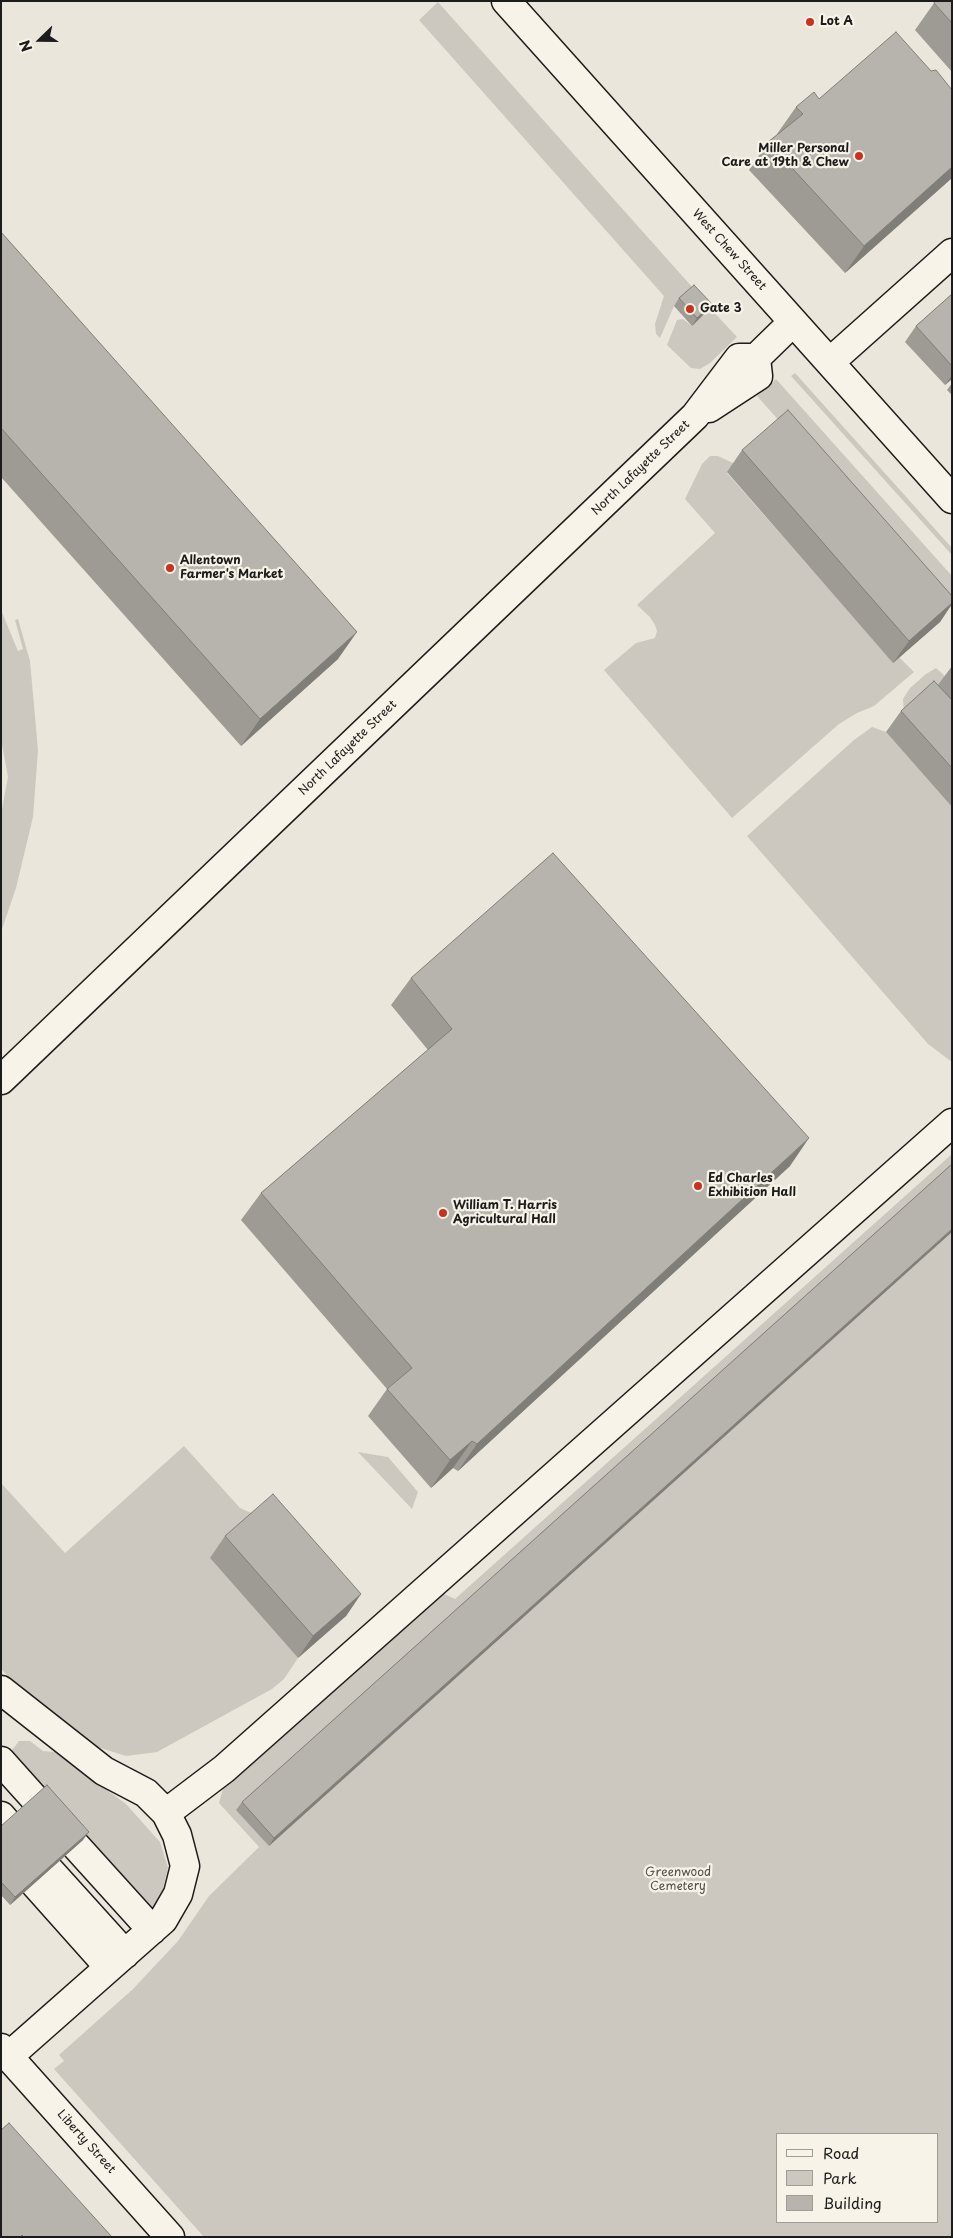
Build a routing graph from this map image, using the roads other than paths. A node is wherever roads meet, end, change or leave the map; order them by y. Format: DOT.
graph roads {
  1 [pos="506,1"];
  2 [pos="952,253"];
  3 [pos="793,322"];
  4 [pos="830,362"];
  5 [pos="952,499"];
  6 [pos="1,1080"];
  7 [pos="952,1122"];
  8 [pos="1,1690"];
  9 [pos="1,1761"];
  10 [pos="1,1788"];
  11 [pos="16,1812"];
  12 [pos="166,1813"];
  13 [pos="131,1949"];
  14 [pos="5,2052"];
  15 [pos="170,2237"];
  1 -- 3 [label="street, West Chew Street"];
  2 -- 4 [label="street"];
  3 -- 4 [label="street, West Chew Street"];
  3 -- 6 [label="street, North Lafayette Street"];
  4 -- 5 [label="street, West Chew Street"];
  7 -- 12 [label="street"];
  8 -- 12 [label="street"];
  9 -- 11 [label="street"];
  10 -- 11 [label="street"];
  12 -- 13 [label="street"];
  13 -- 13 [label="street"];
  13 -- 14 [label="street"];
  14 -- 15 [label="street, Liberty Street"];
}
